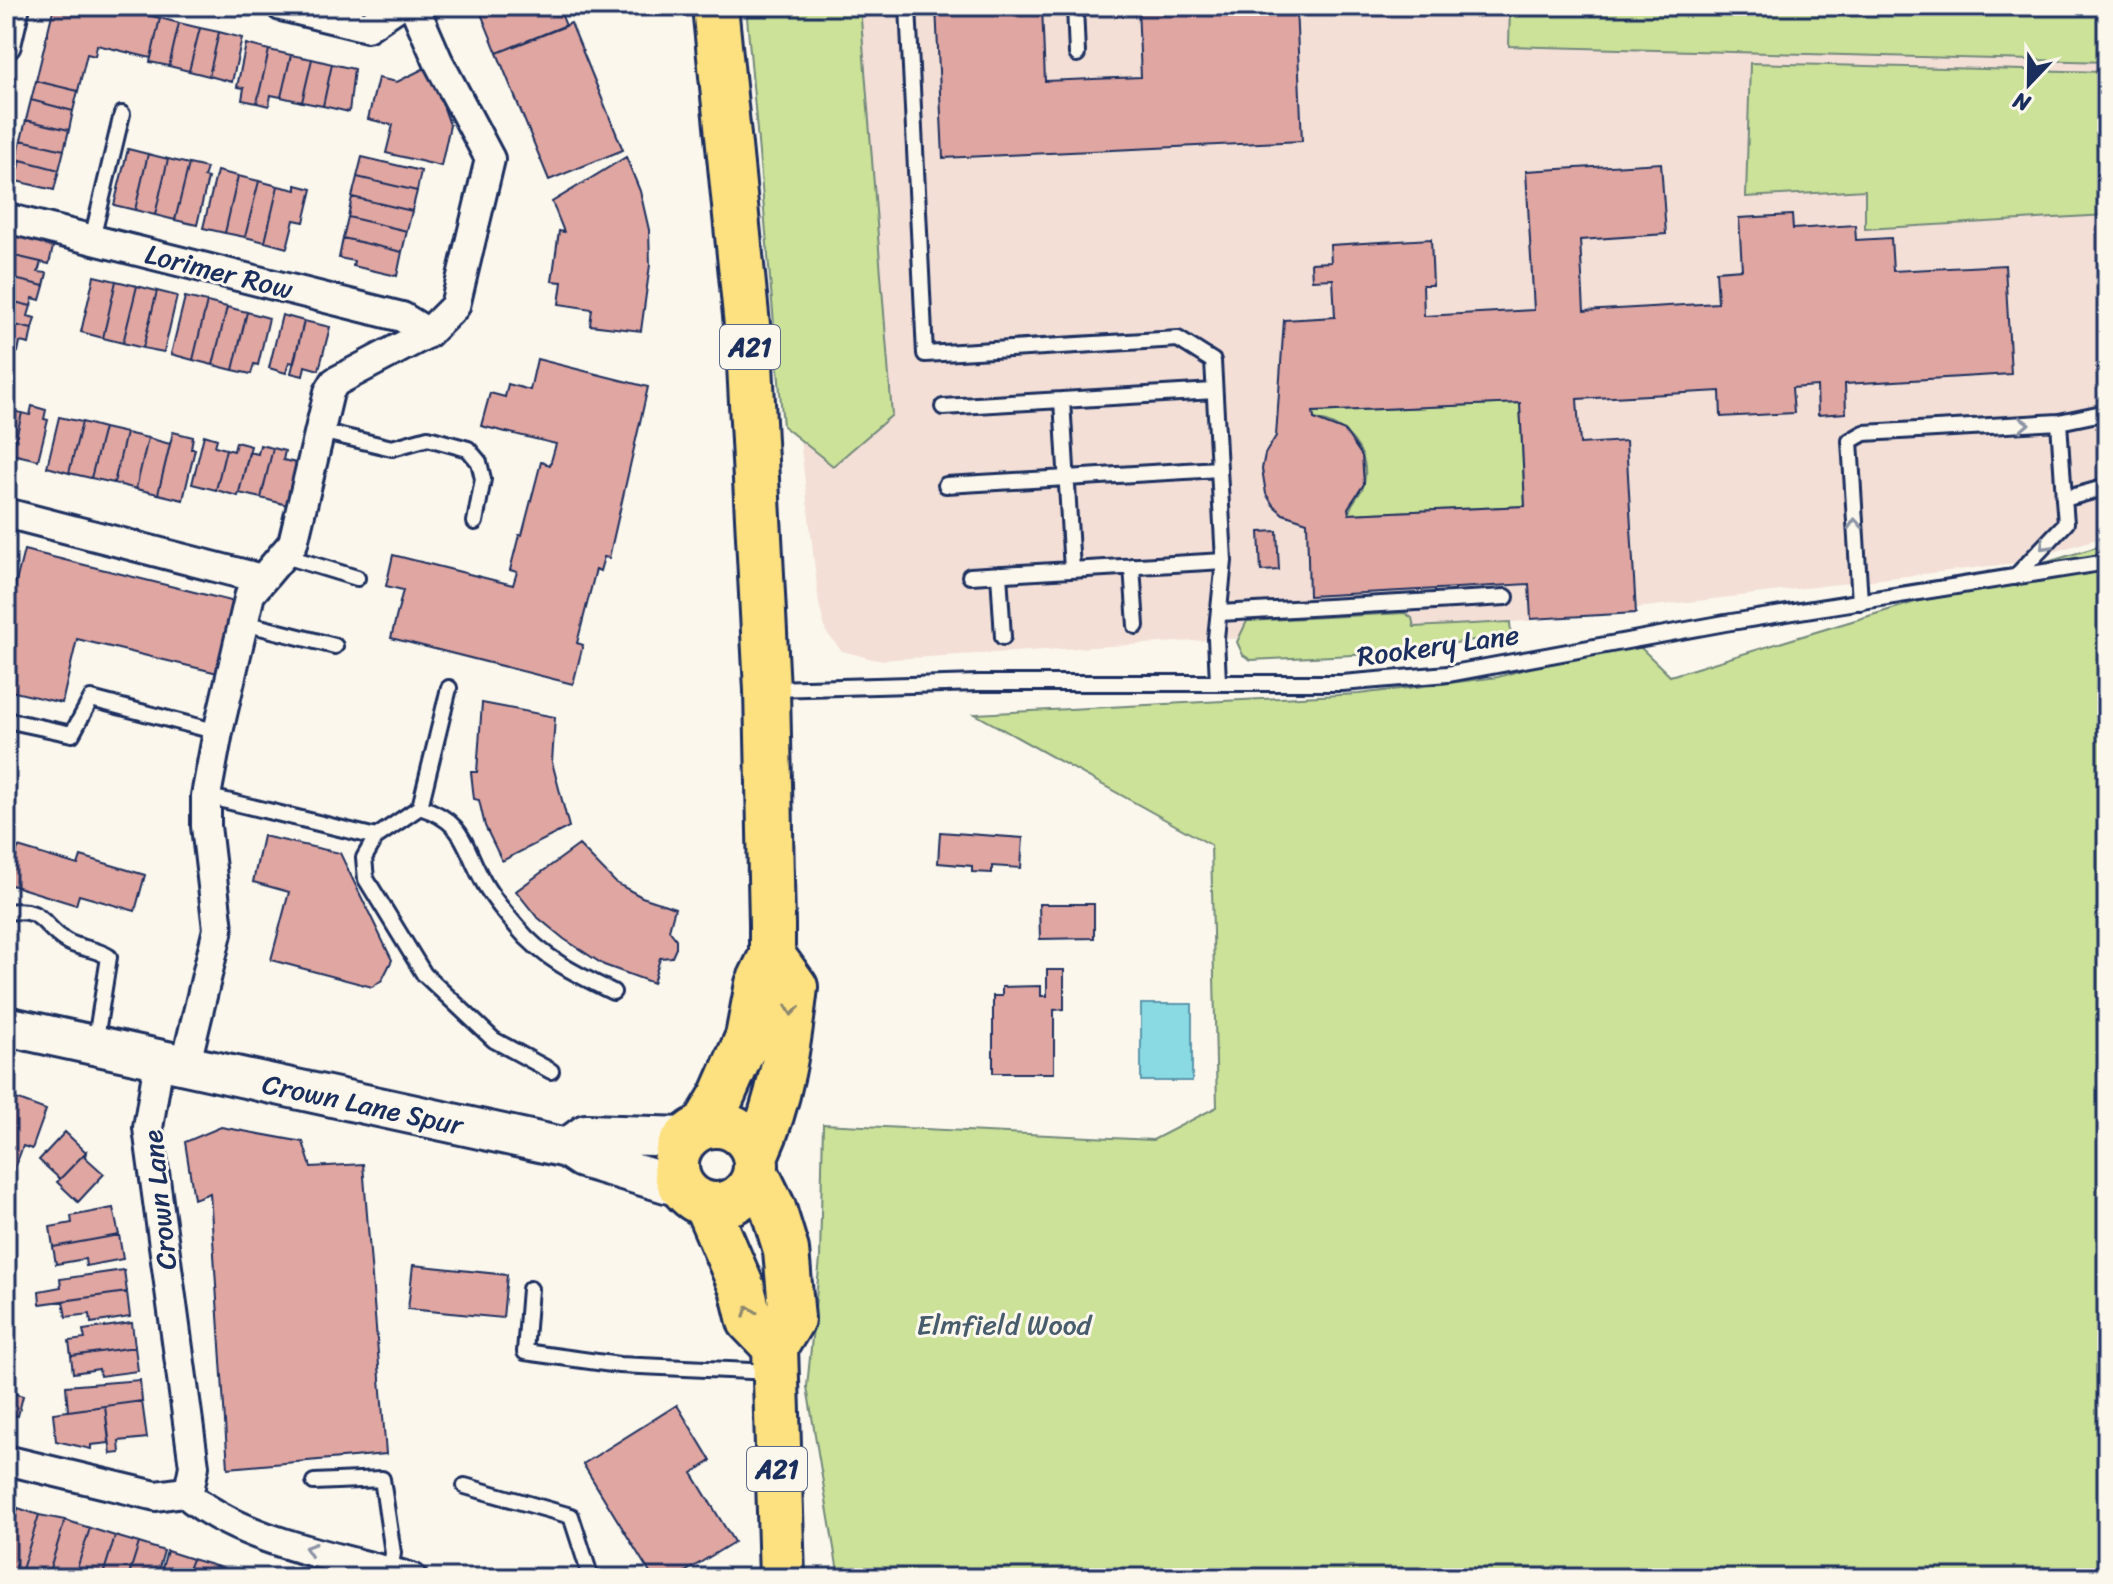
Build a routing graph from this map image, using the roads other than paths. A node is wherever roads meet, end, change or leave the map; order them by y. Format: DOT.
graph roads {
  1 [pos="15,6"];
  2 [pos="281,6"];
  3 [pos="398,6"];
  4 [pos="414,6"];
  5 [pos="715,6"];
  6 [pos="908,6"];
  7 [pos="1075,6"];
  8 [pos="6,45"];
  9 [pos="1077,54"];
  10 [pos="122,114"];
  11 [pos="6,218"];
  12 [pos="92,239"];
  13 [pos="428,333"];
  14 [pos="1214,391"];
  15 [pos="1062,400"];
  16 [pos="943,407"];
  17 [pos="2107,412"];
  18 [pos="2059,422"];
  19 [pos="320,431"];
  20 [pos="1219,469"];
  21 [pos="1067,478"];
  22 [pos="946,485"];
  23 [pos="2107,487"];
  24 [pos="2064,499"];
  25 [pos="6,513"];
  26 [pos="475,522"];
  27 [pos="285,556"];
  28 [pos="1224,561"];
  29 [pos="2107,562"];
  30 [pos="1132,566"];
  31 [pos="1072,570"];
  32 [pos="999,574"];
  33 [pos="970,576"];
  34 [pos="2015,577"];
  35 [pos="357,578"];
  36 [pos="262,579"];
  37 [pos="1506,597"];
  38 [pos="1860,602"];
  39 [pos="1220,613"];
  40 [pos="244,623"];
  41 [pos="1136,626"];
  42 [pos="1003,637"];
  43 [pos="335,646"];
  44 [pos="1218,682"];
  45 [pos="449,688"];
  46 [pos="767,690"];
  47 [pos="6,720"];
  48 [pos="218,732"];
  49 [pos="206,796"];
  50 [pos="420,807"];
  51 [pos="376,837"];
  52 [pos="6,912"];
  53 [pos="772,955"];
  54 [pos="613,992"];
  55 [pos="6,1026"];
  56 [pos="95,1046"];
  57 [pos="172,1064"];
  58 [pos="551,1071"];
  59 [pos="695,1131"];
  60 [pos="567,1148"];
  61 [pos="756,1164"];
  62 [pos="694,1196"];
  63 [pos="530,1289"];
  64 [pos="775,1360"];
  65 [pos="6,1460"];
  66 [pos="314,1482"];
  67 [pos="465,1486"];
  68 [pos="184,1492"];
  69 [pos="401,1575"];
  70 [pos="591,1578"];
  71 [pos="782,1578"];
  1 -- 8 [label="street"];
  2 -- 3 [label="street"];
  4 -- 13 [label="street"];
  5 -- 46 [label="main road, A21"];
  6 -- 14 [label="lane"];
  7 -- 9 [label="lane"];
  10 -- 12 [label="lane"];
  11 -- 12 [label="street, Lorimer Row"];
  12 -- 13 [label="street, Lorimer Row"];
  13 -- 19 [label="street"];
  14 -- 15 [label="lane"];
  14 -- 20 [label="lane"];
  15 -- 16 [label="lane"];
  15 -- 21 [label="lane"];
  17 -- 18 [label="lane"];
  18 -- 24 [label="lane"];
  38 -- 18 [label="lane, one-way"];
  19 -- 26 [label="lane"];
  19 -- 27 [label="street"];
  20 -- 21 [label="lane"];
  20 -- 28 [label="lane"];
  21 -- 22 [label="lane"];
  21 -- 31 [label="lane"];
  23 -- 24 [label="lane"];
  24 -- 34 [label="lane, one-way"];
  25 -- 36 [label="street"];
  27 -- 35 [label="lane"];
  27 -- 36 [label="street"];
  28 -- 30 [label="lane"];
  28 -- 39 [label="lane"];
  29 -- 34 [label="lane, Rookery Lane"];
  30 -- 31 [label="lane"];
  30 -- 41 [label="lane"];
  31 -- 32 [label="lane"];
  32 -- 33 [label="lane"];
  32 -- 42 [label="lane"];
  34 -- 38 [label="lane, Rookery Lane"];
  36 -- 40 [label="street, Crown Lane"];
  37 -- 39 [label="lane"];
  38 -- 44 [label="lane, Rookery Lane"];
  39 -- 44 [label="lane"];
  40 -- 43 [label="lane"];
  40 -- 48 [label="street, Crown Lane"];
  44 -- 46 [label="lane, Rookery Lane"];
  45 -- 50 [label="lane"];
  46 -- 53 [label="main road, A21"];
  47 -- 48 [label="lane"];
  48 -- 49 [label="street, Crown Lane"];
  49 -- 51 [label="lane"];
  49 -- 57 [label="street, Crown Lane"];
  50 -- 51 [label="lane"];
  50 -- 54 [label="lane"];
  51 -- 58 [label="lane"];
  52 -- 56 [label="lane"];
  53 -- 59 [label="main road, A21"];
  53 -- 61 [label="main road, one-way"];
  55 -- 56 [label="street"];
  56 -- 57 [label="street"];
  57 -- 60 [label="street, Crown Lane Spur"];
  57 -- 68 [label="street, Crown Lane"];
  59 -- 60 [label="street"];
  59 -- 61 [label="main road"];
  59 -- 62 [label="main road"];
  60 -- 62 [label="street, Crown Lane Spur"];
  61 -- 62 [label="main road"];
  61 -- 64 [label="main road, A21"];
  64 -- 62 [label="main road, one-way"];
  63 -- 64 [label="lane"];
  64 -- 71 [label="main road, A21"];
  65 -- 68 [label="street"];
  66 -- 69 [label="lane"];
  67 -- 70 [label="lane"];
  69 -- 68 [label="street, one-way"];
}
